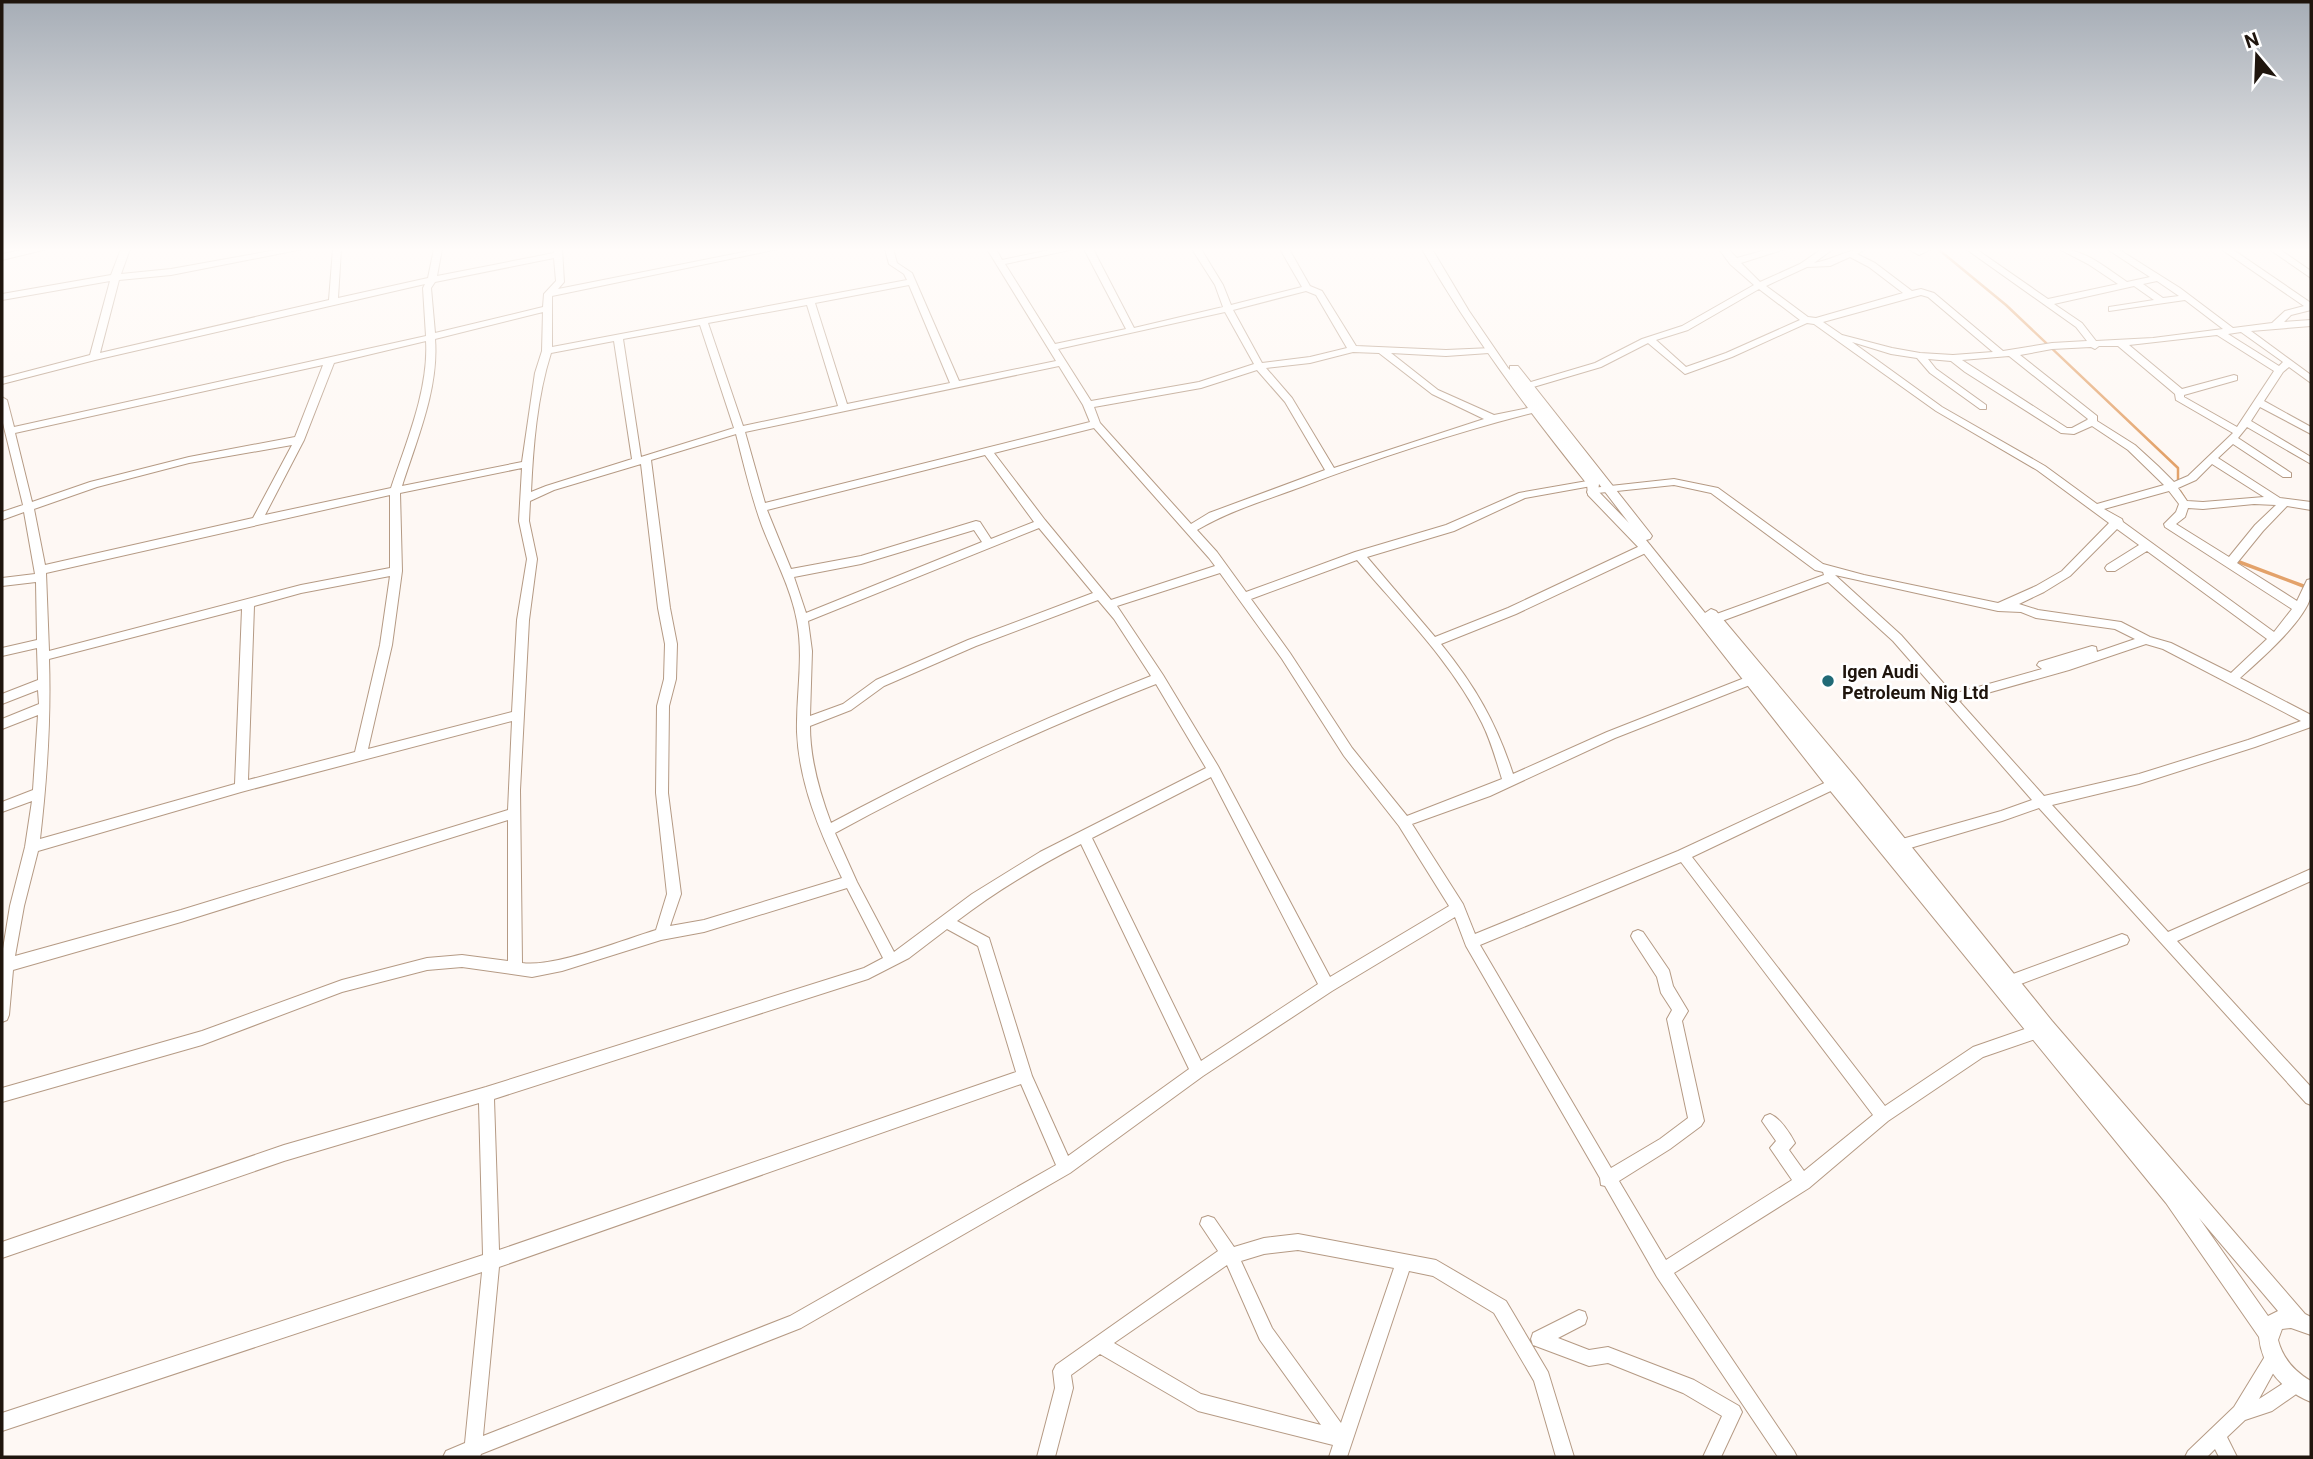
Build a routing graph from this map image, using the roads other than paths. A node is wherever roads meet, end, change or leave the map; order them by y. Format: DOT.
graph roads {
  1 [pos="104,317"];
  2 [pos="271,317"];
  3 [pos="429,317"];
  4 [pos="514,317"];
  5 [pos="546,317"];
  6 [pos="724,317"];
  7 [pos="815,317"];
  8 [pos="927,317"];
  9 [pos="1034,317"];
  10 [pos="1124,317"];
  11 [pos="1192,317"];
  12 [pos="1232,317"];
  13 [pos="1334,317"];
  14 [pos="1469,317"];
  15 [pos="1477,317"];
  16 [pos="1707,317"];
  17 [pos="1805,317"];
  18 [pos="1825,317"];
  19 [pos="1959,317"];
  20 [pos="2069,317"];
  21 [pos="2213,317"];
  22 [pos="2284,317"];
  23 [pos="703,321"];
  24 [pos="1811,321"];
  25 [pos="2311,323"];
  26 [pos="2295,324"];
  27 [pos="2275,325"];
  28 [pos="2242,329"];
  29 [pos="1131,331"];
  30 [pos="2231,331"];
  31 [pos="2219,333"];
  32 [pos="2311,333"];
  33 [pos="1836,334"];
  34 [pos="430,338"];
  35 [pos="618,338"];
  36 [pos="1650,340"];
  37 [pos="2121,343"];
  38 [pos="2095,346"];
  39 [pos="1051,348"];
  40 [pos="1353,349"];
  41 [pos="1489,350"];
  42 [pos="547,351"];
  43 [pos="1381,351"];
  44 [pos="2004,352"];
  45 [pos="1920,356"];
  46 [pos="94,357"];
  47 [pos="1953,358"];
  48 [pos="330,360"];
  49 [pos="1061,363"];
  50 [pos="2283,366"];
  51 [pos="1260,367"];
  52 [pos="2234,378"];
  53 [pos="2311,380"];
  54 [pos="2,381"];
  55 [pos="955,384"];
  56 [pos="1527,386"];
  57 [pos="2180,393"];
  58 [pos="2,403"];
  59 [pos="2259,403"];
  60 [pos="1088,405"];
  61 [pos="844,407"];
  62 [pos="1983,407"];
  63 [pos="1533,410"];
  64 [pos="1493,419"];
  65 [pos="2092,422"];
  66 [pos="2246,422"];
  67 [pos="1096,424"];
  68 [pos="739,429"];
  69 [pos="10,431"];
  70 [pos="2311,431"];
  71 [pos="2235,436"];
  72 [pos="299,440"];
  73 [pos="15,450"];
  74 [pos="987,450"];
  75 [pos="2,453"];
  76 [pos="641,460"];
  77 [pos="2213,460"];
  78 [pos="2311,461"];
  79 [pos="527,464"];
  80 [pos="1331,472"];
  81 [pos="2287,475"];
  82 [pos="2177,484"];
  83 [pos="1598,488"];
  84 [pos="395,491"];
  85 [pos="525,499"];
  86 [pos="2280,502"];
  87 [pos="2184,504"];
  88 [pos="2311,506"];
  89 [pos="29,508"];
  90 [pos="761,508"];
  91 [pos="2095,508"];
  92 [pos="2,516"];
  93 [pos="257,520"];
  94 [pos="2118,522"];
  95 [pos="1041,523"];
  96 [pos="1191,528"];
  97 [pos="989,544"];
  98 [pos="2146,546"];
  99 [pos="1646,548"];
  100 [pos="1359,555"];
  101 [pos="2232,561"];
  102 [pos="1222,568"];
  103 [pos="2111,568"];
  104 [pos="396,571"];
  105 [pos="1827,573"];
  106 [pos="41,574"];
  107 [pos="788,574"];
  108 [pos="2,582"];
  109 [pos="2310,589"];
  110 [pos="1243,597"];
  111 [pos="1103,600"];
  112 [pos="248,602"];
  113 [pos="1998,607"];
  114 [pos="2300,608"];
  115 [pos="802,619"];
  116 [pos="1715,619"];
  117 [pos="2143,638"];
  118 [pos="2274,638"];
  119 [pos="1434,642"];
  120 [pos="44,649"];
  121 [pos="2,652"];
  122 [pos="1159,678"];
  123 [pos="1751,680"];
  124 [pos="2232,680"];
  125 [pos="43,683"];
  126 [pos="1948,697"];
  127 [pos="2,699"];
  128 [pos="45,707"];
  129 [pos="517,715"];
  130 [pos="2311,721"];
  131 [pos="803,723"];
  132 [pos="2,724"];
  133 [pos="360,756"];
  134 [pos="1214,770"];
  135 [pos="1510,782"];
  136 [pos="1833,784"];
  137 [pos="241,786"];
  138 [pos="39,793"];
  139 [pos="2041,802"];
  140 [pos="2,807"];
  141 [pos="514,813"];
  142 [pos="1404,822"];
  143 [pos="829,830"];
  144 [pos="1084,835"];
  145 [pos="1900,845"];
  146 [pos="32,847"];
  147 [pos="1683,855"];
  148 [pos="2311,875"];
  149 [pos="849,882"];
  150 [pos="17,906"];
  151 [pos="1458,908"];
  152 [pos="2,910"];
  153 [pos="946,922"];
  154 [pos="661,934"];
  155 [pos="1638,936"];
  156 [pos="2166,939"];
  157 [pos="2122,940"];
  158 [pos="1471,942"];
  159 [pos="892,961"];
  160 [pos="7,965"];
  161 [pos="515,968"];
  162 [pos="2010,982"];
  163 [pos="1327,986"];
  164 [pos="2,1014"];
  165 [pos="2036,1032"];
  166 [pos="1198,1071"];
  167 [pos="1025,1076"];
  168 [pos="486,1094"];
  169 [pos="2,1096"];
  170 [pos="2311,1098"];
  171 [pos="1883,1116"];
  172 [pos="1770,1121"];
  173 [pos="1065,1168"];
  174 [pos="1607,1179"];
  175 [pos="1803,1182"];
  176 [pos="1208,1224"];
  177 [pos="2,1250"];
  178 [pos="1231,1256"];
  179 [pos="491,1260"];
  180 [pos="1404,1262"];
  181 [pos="1662,1271"];
  182 [pos="1579,1318"];
  183 [pos="2305,1323"];
  184 [pos="2268,1333"];
  185 [pos="1099,1344"];
  186 [pos="2273,1359"];
  187 [pos="2304,1388"];
  188 [pos="2240,1412"];
  189 [pos="2,1422"];
  190 [pos="2217,1436"];
  191 [pos="1342,1439"];
  192 [pos="473,1453"];
  193 [pos="452,1457"];
  194 [pos="1046,1457"];
  195 [pos="1338,1457"];
  196 [pos="1565,1457"];
  197 [pos="1711,1457"];
  198 [pos="1788,1457"];
  199 [pos="2194,1457"];
  200 [pos="2228,1457"];
  1 -- 46 [label="street"];
  2 -- 46 [label="street"];
  3 -- 34 [label="street"];
  4 -- 34 [label="street"];
  5 -- 42 [label="street"];
  6 -- 23 [label="street"];
  7 -- 61 [label="street"];
  8 -- 55 [label="street"];
  9 -- 39 [label="street"];
  10 -- 29 [label="street"];
  11 -- 29 [label="street"];
  12 -- 51 [label="street"];
  13 -- 40 [label="street"];
  14 -- 41 [label="main road"];
  15 -- 56 [label="main road"];
  16 -- 36 [label="street"];
  17 -- 24 [label="street"];
  18 -- 24 [label="street"];
  19 -- 44 [label="street"];
  20 -- 38 [label="street"];
  21 -- 30 [label="street"];
  22 -- 27 [label="street"];
  23 -- 35 [label="street"];
  23 -- 68 [label="street"];
  24 -- 33 [label="street"];
  24 -- 36 [label="street"];
  25 -- 26 [label="street"];
  26 -- 27 [label="street"];
  26 -- 32 [label="street"];
  27 -- 28 [label="street"];
  28 -- 30 [label="street"];
  28 -- 50 [label="street"];
  29 -- 39 [label="street"];
  30 -- 31 [label="street"];
  31 -- 37 [label="street"];
  31 -- 50 [label="street"];
  33 -- 45 [label="street"];
  33 -- 91 [label="street"];
  34 -- 48 [label="street"];
  34 -- 84 [label="street"];
  35 -- 42 [label="street"];
  35 -- 76 [label="street"];
  36 -- 56 [label="street"];
  37 -- 38 [label="street"];
  37 -- 57 [label="street"];
  38 -- 44 [label="street"];
  39 -- 49 [label="street"];
  40 -- 43 [label="street"];
  40 -- 51 [label="street"];
  41 -- 43 [label="street"];
  41 -- 63 [label="main road"];
  42 -- 79 [label="street"];
  43 -- 64 [label="street"];
  44 -- 47 [label="street"];
  44 -- 65 [label="street"];
  45 -- 47 [label="street"];
  45 -- 62 [label="street"];
  46 -- 54 [label="street"];
  47 -- 65 [label="street"];
  48 -- 69 [label="street"];
  48 -- 72 [label="street"];
  49 -- 55 [label="street"];
  49 -- 60 [label="street"];
  50 -- 53 [label="street"];
  50 -- 59 [label="street"];
  51 -- 60 [label="street"];
  51 -- 80 [label="street"];
  52 -- 57 [label="street"];
  55 -- 61 [label="street"];
  56 -- 83 [label="main road"];
  57 -- 71 [label="street"];
  58 -- 69 [label="street"];
  59 -- 66 [label="street"];
  59 -- 70 [label="street"];
  60 -- 67 [label="street"];
  61 -- 68 [label="street"];
  63 -- 64 [label="street"];
  63 -- 83 [label="main road"];
  64 -- 80 [label="street"];
  65 -- 82 [label="street"];
  66 -- 71 [label="street"];
  66 -- 78 [label="street"];
  67 -- 74 [label="street"];
  67 -- 96 [label="street"];
  68 -- 76 [label="street"];
  68 -- 90 [label="street"];
  69 -- 73 [label="street"];
  71 -- 77 [label="street"];
  71 -- 81 [label="street"];
  72 -- 89 [label="street"];
  72 -- 93 [label="street"];
  73 -- 75 [label="street"];
  73 -- 89 [label="street"];
  74 -- 90 [label="street"];
  74 -- 95 [label="street"];
  76 -- 85 [label="street"];
  76 -- 154 [label="street"];
  77 -- 82 [label="street"];
  77 -- 86 [label="street"];
  79 -- 84 [label="street"];
  79 -- 85 [label="street"];
  80 -- 96 [label="street"];
  82 -- 87 [label="street"];
  82 -- 91 [label="street"];
  83 -- 99 [label="main road"];
  83 -- 100 [label="street"];
  83 -- 105 [label="street"];
  83 -- 116 [label="main road"];
  84 -- 93 [label="street"];
  84 -- 104 [label="street"];
  85 -- 129 [label="street"];
  86 -- 87 [label="street"];
  86 -- 88 [label="street"];
  86 -- 101 [label="street"];
  87 -- 101 [label="street"];
  89 -- 92 [label="street"];
  89 -- 106 [label="street"];
  90 -- 107 [label="street"];
  91 -- 94 [label="street"];
  93 -- 106 [label="street"];
  94 -- 98 [label="street"];
  94 -- 113 [label="street"];
  95 -- 97 [label="street"];
  95 -- 111 [label="street"];
  96 -- 102 [label="street"];
  97 -- 107 [label="street"];
  97 -- 115 [label="street"];
  98 -- 103 [label="street"];
  98 -- 118 [label="street"];
  99 -- 119 [label="street"];
  99 -- 123 [label="main road"];
  100 -- 110 [label="street"];
  100 -- 119 [label="street"];
  101 -- 114 [label="street"];
  102 -- 110 [label="street"];
  102 -- 111 [label="street"];
  104 -- 112 [label="street"];
  104 -- 133 [label="street"];
  105 -- 113 [label="street"];
  105 -- 116 [label="street"];
  105 -- 126 [label="street"];
  106 -- 108 [label="street"];
  106 -- 120 [label="street"];
  107 -- 115 [label="street"];
  109 -- 114 [label="street"];
  110 -- 142 [label="street"];
  111 -- 122 [label="street"];
  111 -- 131 [label="street"];
  112 -- 120 [label="street"];
  112 -- 137 [label="street"];
  113 -- 117 [label="street"];
  114 -- 118 [label="street"];
  115 -- 131 [label="street"];
  116 -- 145 [label="main road"];
  117 -- 124 [label="street"];
  117 -- 126 [label="street"];
  118 -- 124 [label="street"];
  119 -- 135 [label="street"];
  120 -- 121 [label="street"];
  120 -- 125 [label="street"];
  122 -- 134 [label="street"];
  122 -- 143 [label="street"];
  123 -- 135 [label="street"];
  123 -- 136 [label="main road"];
  124 -- 130 [label="street"];
  125 -- 127 [label="street"];
  125 -- 128 [label="street"];
  126 -- 139 [label="street"];
  128 -- 132 [label="street"];
  128 -- 138 [label="street"];
  129 -- 133 [label="street"];
  129 -- 141 [label="street"];
  130 -- 139 [label="street"];
  131 -- 143 [label="street"];
  133 -- 137 [label="street"];
  134 -- 144 [label="street"];
  134 -- 163 [label="street"];
  135 -- 142 [label="street"];
  136 -- 147 [label="street"];
  136 -- 165 [label="main road"];
  137 -- 146 [label="street"];
  138 -- 140 [label="street"];
  138 -- 146 [label="street"];
  139 -- 145 [label="street"];
  139 -- 156 [label="street"];
  141 -- 160 [label="street"];
  141 -- 161 [label="street"];
  142 -- 151 [label="street"];
  143 -- 149 [label="street"];
  144 -- 153 [label="street"];
  144 -- 166 [label="street"];
  145 -- 162 [label="main road"];
  146 -- 150 [label="street"];
  147 -- 158 [label="street"];
  147 -- 171 [label="street"];
  148 -- 156 [label="street"];
  149 -- 154 [label="street"];
  149 -- 159 [label="street"];
  150 -- 152 [label="street"];
  150 -- 160 [label="street"];
  151 -- 158 [label="street"];
  151 -- 163 [label="street"];
  153 -- 159 [label="street"];
  153 -- 167 [label="street"];
  154 -- 161 [label="street"];
  155 -- 174 [label="street"];
  156 -- 170 [label="street"];
  157 -- 162 [label="street"];
  158 -- 174 [label="street"];
  159 -- 168 [label="street"];
  160 -- 164 [label="street"];
  161 -- 169 [label="street"];
  162 -- 183 [label="main road"];
  163 -- 166 [label="street"];
  165 -- 171 [label="street"];
  165 -- 184 [label="main road"];
  166 -- 173 [label="street"];
  167 -- 173 [label="street"];
  167 -- 179 [label="street"];
  168 -- 177 [label="street"];
  168 -- 179 [label="street"];
  171 -- 175 [label="street"];
  172 -- 175 [label="street"];
  173 -- 192 [label="street"];
  174 -- 181 [label="street"];
  175 -- 181 [label="street"];
  176 -- 178 [label="street"];
  178 -- 180 [label="street"];
  178 -- 185 [label="street"];
  178 -- 191 [label="street"];
  179 -- 189 [label="street"];
  179 -- 192 [label="street"];
  180 -- 191 [label="street"];
  180 -- 196 [label="street"];
  181 -- 198 [label="street"];
  182 -- 197 [label="street"];
  183 -- 184 [label="main road"];
  184 -- 186 [label="main road"];
  185 -- 191 [label="street"];
  185 -- 194 [label="street"];
  186 -- 187 [label="main road"];
  186 -- 188 [label="street"];
  187 -- 188 [label="street"];
  188 -- 190 [label="street"];
  190 -- 199 [label="street"];
  190 -- 200 [label="street"];
  191 -- 195 [label="street"];
  192 -- 193 [label="street"];
}
